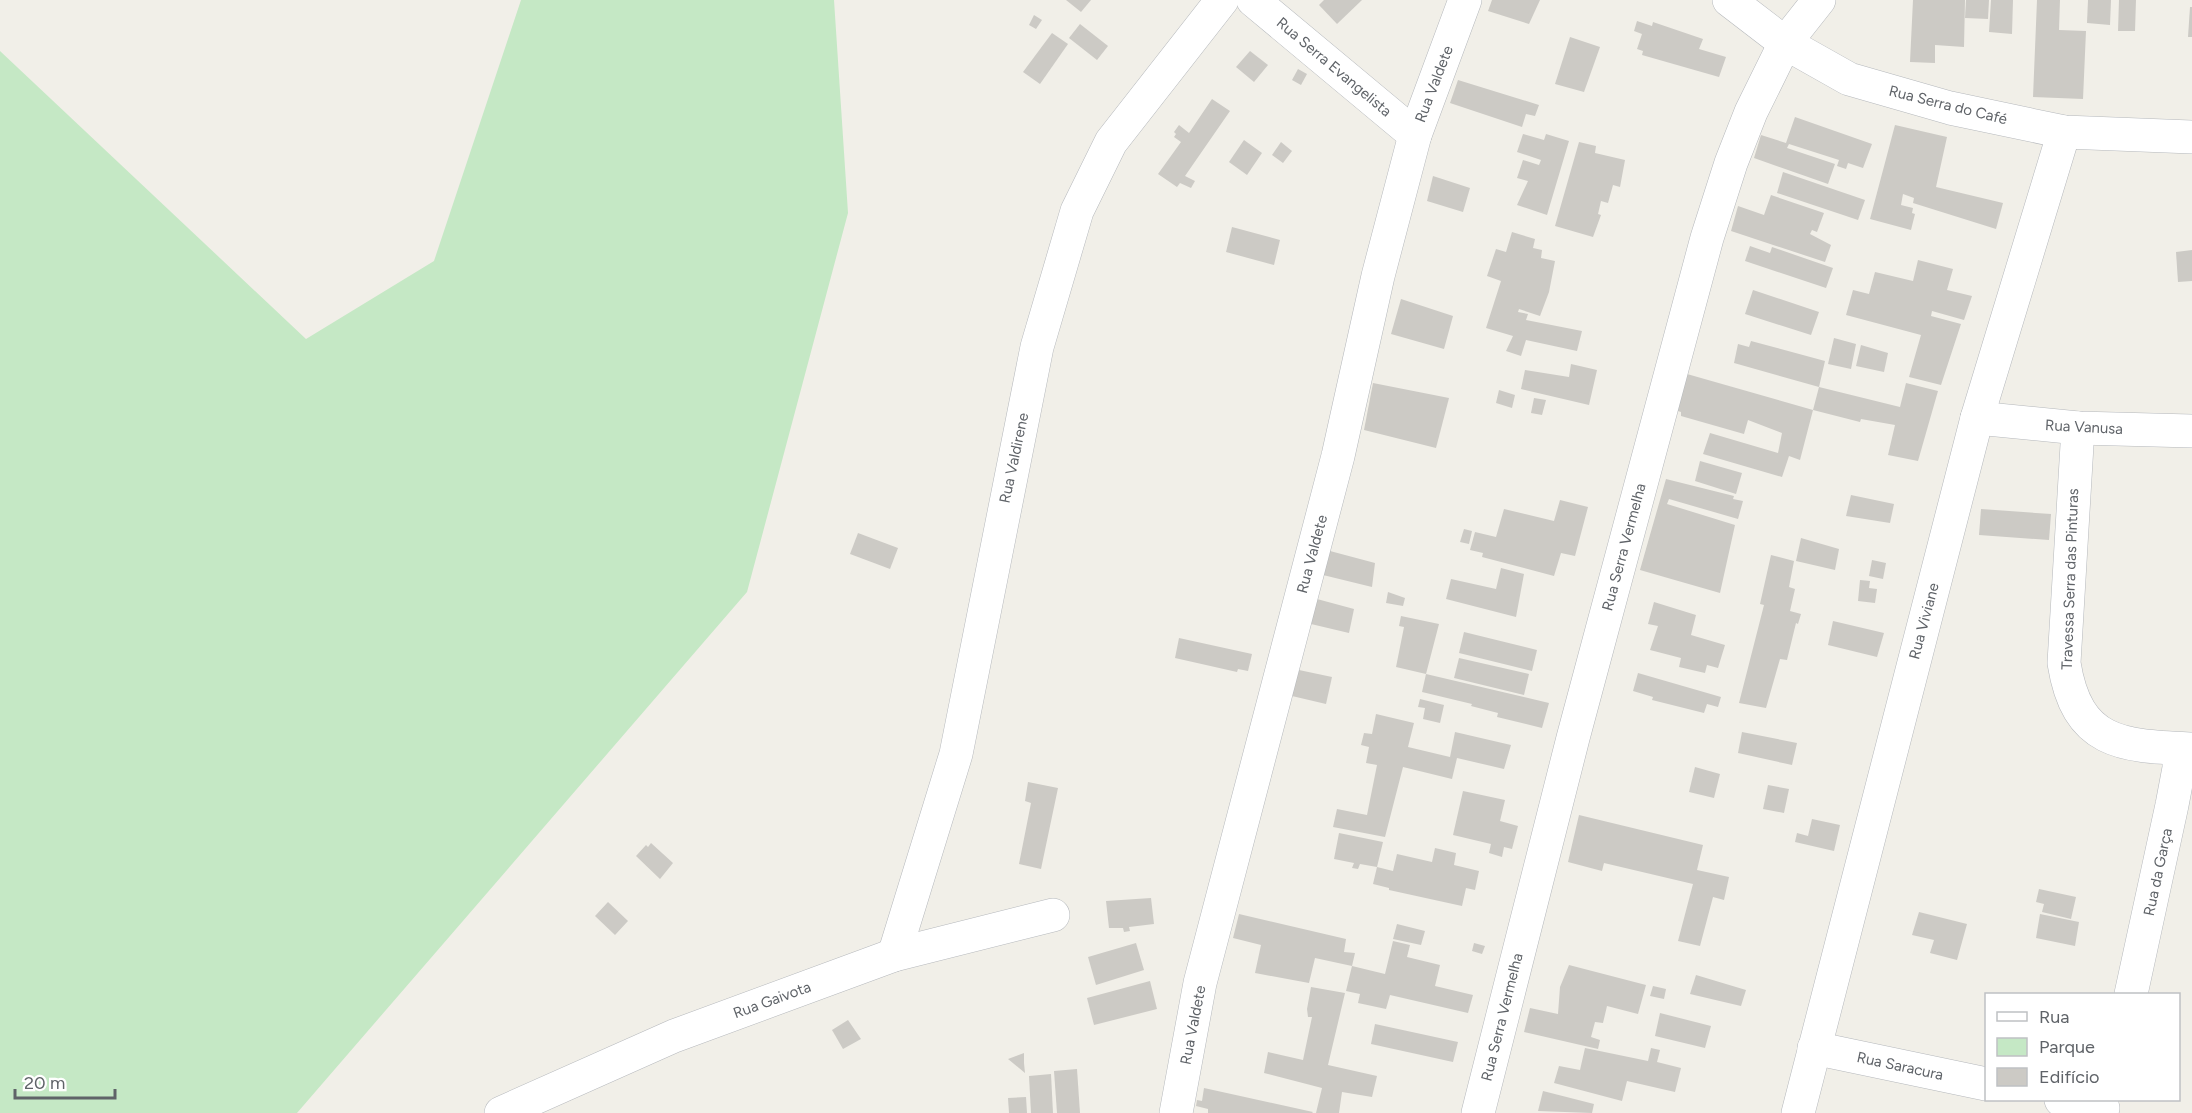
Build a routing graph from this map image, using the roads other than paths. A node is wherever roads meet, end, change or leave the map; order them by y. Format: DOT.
graph roads {
  1 [pos="1222,0"];
  2 [pos="1253,0"];
  3 [pos="1465,0"];
  4 [pos="1729,0"];
  5 [pos="1819,0"];
  6 [pos="1785,43"];
  7 [pos="2064,132"];
  8 [pos="1414,135"];
  9 [pos="2192,137"];
  10 [pos="1977,418"];
  11 [pos="2078,428"];
  12 [pos="2192,431"];
  13 [pos="2186,749"];
  14 [pos="2182,807"];
  15 [pos="1053,915"];
  16 [pos="894,956"];
  17 [pos="2131,993"];
  18 [pos="1814,1048"];
  19 [pos="1985,1084"];
  20 [pos="2067,1101"];
  21 [pos="2103,1107"];
  22 [pos="501,1113"];
  23 [pos="1176,1113"];
  24 [pos="1478,1113"];
  25 [pos="1798,1113"];
  1 -- 16 [label="street, Rua Valdirene"];
  2 -- 8 [label="street, Rua Serra Evangelista"];
  3 -- 8 [label="street, Rua Valdete"];
  4 -- 6 [label="street, Rua Serra do Café"];
  5 -- 6 [label="street, Rua Serra Vermelha"];
  6 -- 7 [label="street, Rua Serra do Café"];
  6 -- 24 [label="street, Rua Serra Vermelha"];
  7 -- 9 [label="street, Rua Serra do Café"];
  7 -- 10 [label="street, Rua Viviane"];
  8 -- 23 [label="street, Rua Valdete"];
  10 -- 11 [label="street, Rua Vanusa"];
  10 -- 18 [label="street, Rua Viviane"];
  11 -- 12 [label="street, Rua Vanusa"];
  11 -- 13 [label="street, Travessa Serra das Pinturas"];
  13 -- 14 [label="street, Rua da Garça"];
  14 -- 17 [label="street, Rua da Garça"];
  15 -- 16 [label="street, Rua Gaivota"];
  16 -- 22 [label="street, Rua Gaivota"];
  18 -- 19 [label="street, Rua Saracura"];
  18 -- 25 [label="street, Rua Viviane"];
  20 -- 21 [label="street"];
}
